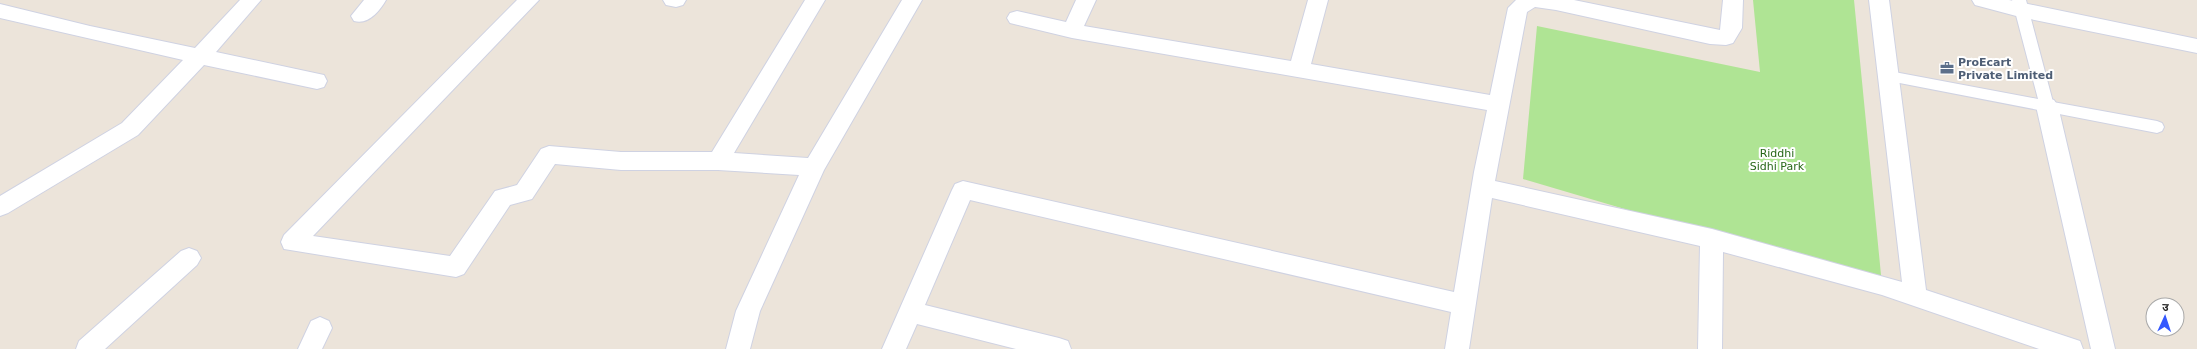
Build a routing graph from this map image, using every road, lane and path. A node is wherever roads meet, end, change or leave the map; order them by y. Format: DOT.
graph roads {
  1 [pos="12,0"];
  2 [pos="250,0"];
  3 [pos="376,0"];
  4 [pos="529,0"];
  5 [pos="815,0"];
  6 [pos="912,0"];
  7 [pos="1086,0"];
  8 [pos="1318,0"];
  9 [pos="1531,0"];
  10 [pos="1534,0"];
  11 [pos="1733,0"];
  12 [pos="1879,0"];
  13 [pos="1982,0"];
  14 [pos="2020,5"];
  15 [pos="0,11"];
  16 [pos="361,16"];
  17 [pos="1017,18"];
  18 [pos="1072,31"];
  19 [pos="2197,46"];
  20 [pos="200,56"];
  21 [pos="1299,71"];
  22 [pos="1889,76"];
  23 [pos="317,81"];
  24 [pos="1498,104"];
  25 [pos="2047,106"];
  26 [pos="2157,127"];
  27 [pos="718,161"];
  28 [pos="814,167"];
  29 [pos="1483,187"];
  30 [pos="0,207"];
  31 [pos="1712,239"];
  32 [pos="189,258"];
  33 [pos="1915,295"];
  34 [pos="1465,305"];
  35 [pos="910,312"];
  36 [pos="320,328"];
  37 [pos="88,349"];
  38 [pos="310,349"];
  39 [pos="738,349"];
  40 [pos="894,349"];
  41 [pos="1059,349"];
  42 [pos="1457,349"];
  43 [pos="1710,349"];
  44 [pos="2071,349"];
  45 [pos="2103,349"];
  1 -- 15 [label="street"];
  2 -- 20 [label="street"];
  3 -- 16 [label="street"];
  4 -- 27 [label="street"];
  5 -- 27 [label="street"];
  6 -- 28 [label="street"];
  7 -- 18 [label="street"];
  8 -- 21 [label="street"];
  9 -- 24 [label="street"];
  10 -- 11 [label="street"];
  12 -- 22 [label="street"];
  13 -- 14 [label="street"];
  14 -- 19 [label="street"];
  14 -- 25 [label="lane"];
  15 -- 20 [label="street"];
  17 -- 18 [label="street"];
  18 -- 21 [label="street"];
  20 -- 23 [label="street"];
  20 -- 30 [label="street"];
  21 -- 24 [label="street"];
  22 -- 25 [label="lane"];
  22 -- 33 [label="street"];
  24 -- 29 [label="street"];
  25 -- 26 [label="lane"];
  25 -- 45 [label="street"];
  27 -- 28 [label="street"];
  28 -- 39 [label="street"];
  29 -- 31 [label="street"];
  29 -- 34 [label="street"];
  31 -- 33 [label="street"];
  31 -- 43 [label="street"];
  32 -- 37 [label="street"];
  33 -- 44 [label="street"];
  34 -- 35 [label="street"];
  34 -- 42 [label="street"];
  35 -- 40 [label="street"];
  35 -- 41 [label="street"];
  36 -- 38 [label="street"];
}
